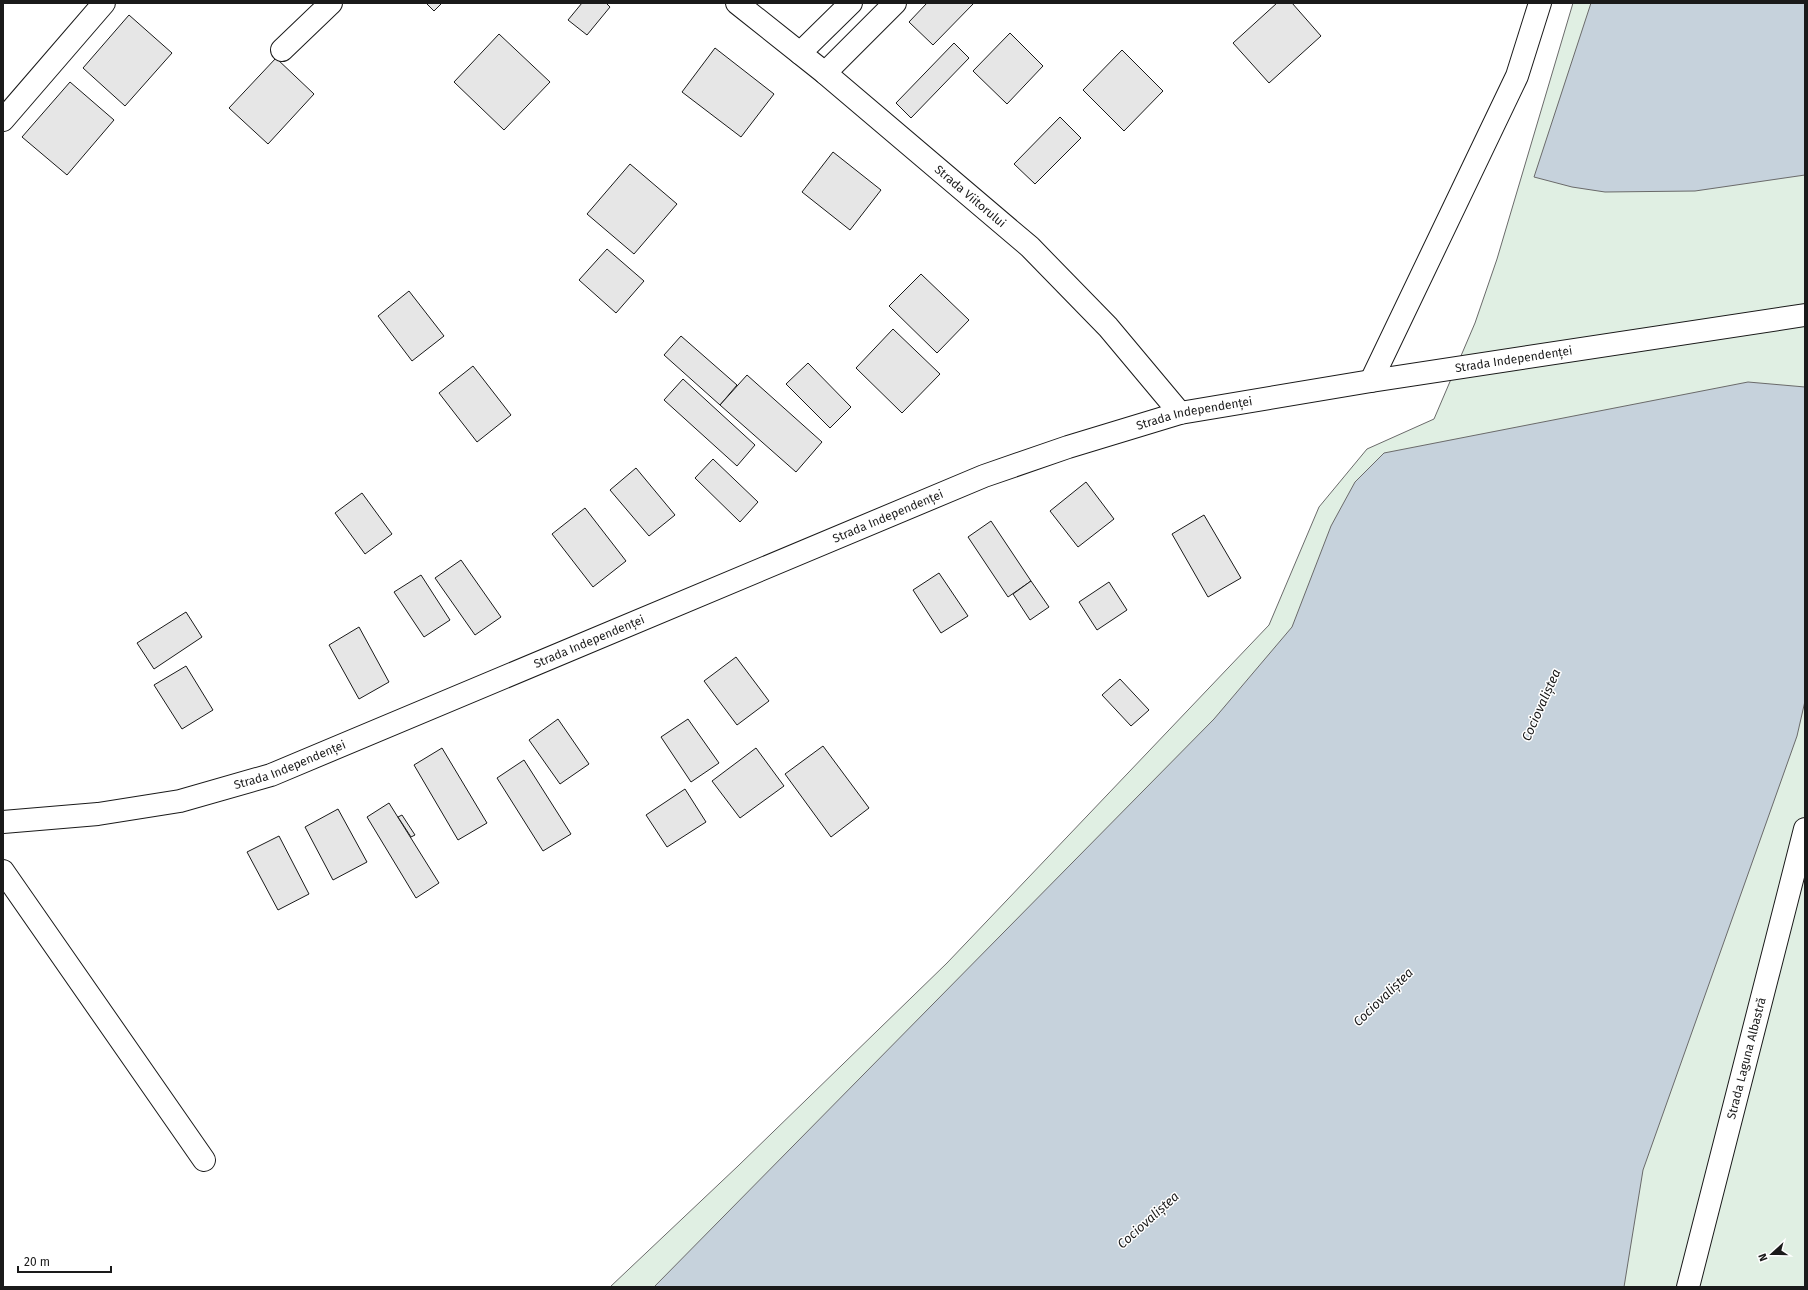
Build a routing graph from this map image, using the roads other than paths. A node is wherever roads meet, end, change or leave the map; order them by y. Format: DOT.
graph roads {
  1 [pos="104,3"];
  2 [pos="331,3"];
  3 [pos="736,3"];
  4 [pos="851,3"];
  5 [pos="895,3"];
  6 [pos="1540,3"];
  7 [pos="282,50"];
  8 [pos="800,53"];
  9 [pos="825,73"];
  10 [pos="3,120"];
  11 [pos="1805,315"];
  12 [pos="1371,381"];
  13 [pos="1180,413"];
  14 [pos="3,822"];
  15 [pos="1805,829"];
  16 [pos="3,871"];
  17 [pos="204,1160"];
  18 [pos="1688,1287"];
  1 -- 10 [label="street"];
  2 -- 7 [label="street"];
  3 -- 8 [label="street, Strada Viitorului"];
  4 -- 8 [label="street"];
  5 -- 9 [label="street"];
  6 -- 12 [label="street"];
  8 -- 9 [label="street, Strada Viitorului"];
  9 -- 13 [label="street, Strada Viitorului"];
  11 -- 12 [label="street, Strada Independenței"];
  12 -- 13 [label="street, Strada Independenței"];
  13 -- 14 [label="street, Strada Independenței"];
  15 -- 18 [label="street, Strada Laguna Albastră"];
  16 -- 17 [label="street"];
}
